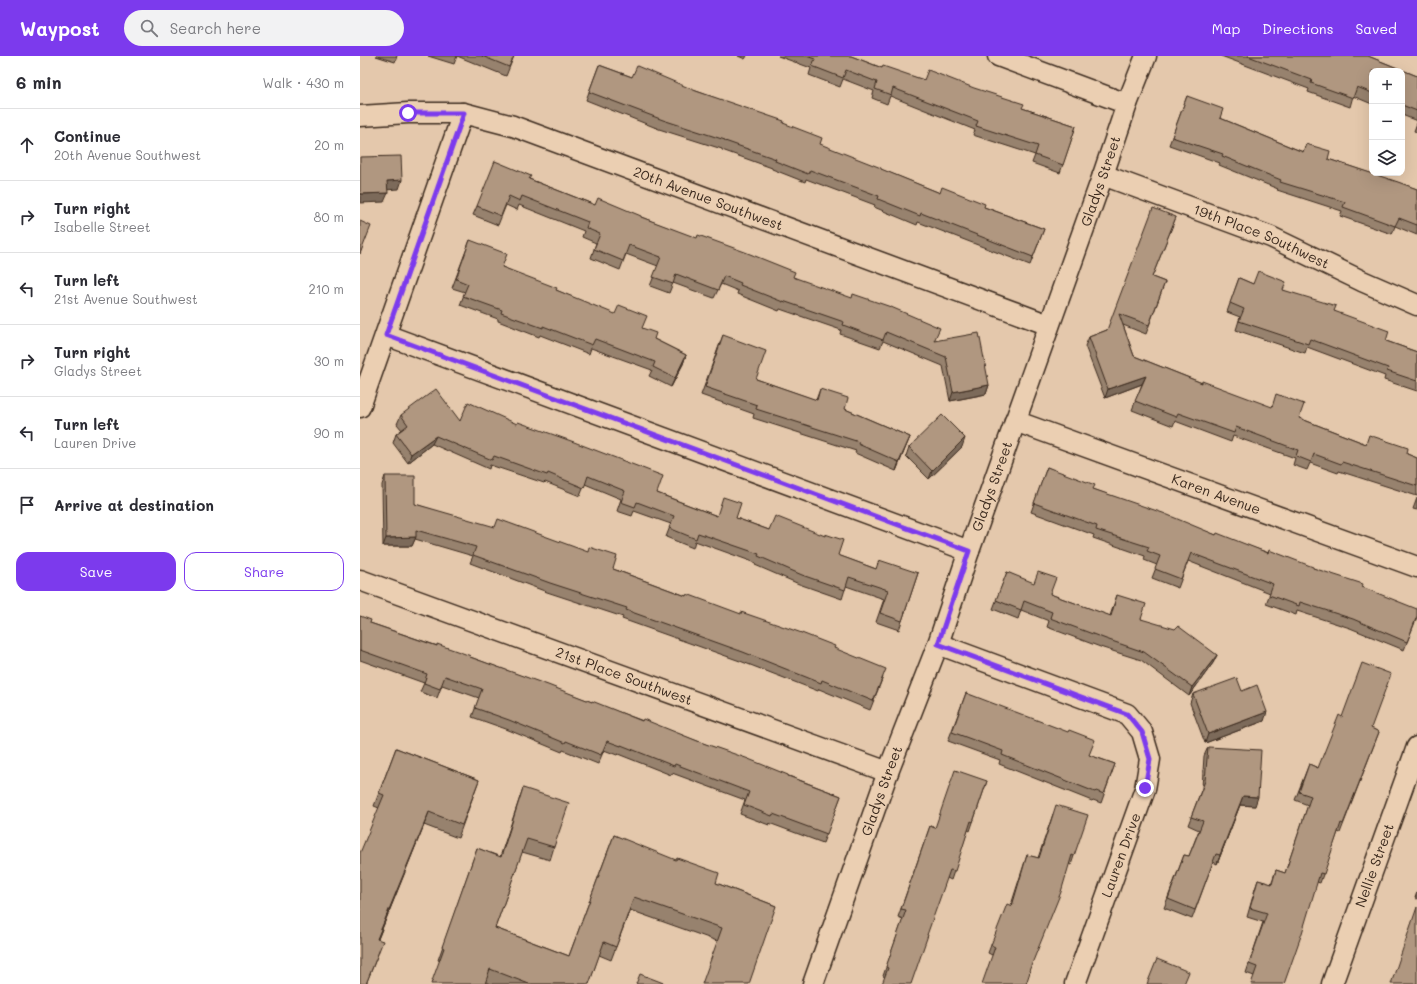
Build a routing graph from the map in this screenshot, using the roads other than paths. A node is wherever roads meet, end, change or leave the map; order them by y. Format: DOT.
graph roads {
  1 [pos="998,56"];
  2 [pos="1146,56"];
  3 [pos="1127,104"];
  4 [pos="464,113"];
  5 [pos="360,116"];
  6 [pos="1103,175"];
  7 [pos="1417,305"];
  8 [pos="1049,325"];
  9 [pos="386,335"];
  10 [pos="360,407"];
  11 [pos="1015,421"];
  12 [pos="969,551"];
  13 [pos="1417,567"];
  14 [pos="360,580"];
  15 [pos="938,644"];
  16 [pos="1417,747"];
  17 [pos="888,772"];
  18 [pos="813,984"];
  19 [pos="1075,984"];
  20 [pos="1332,984"];
  1 -- 3 [label="street"];
  2 -- 3 [label="street, Gladys Street"];
  3 -- 6 [label="street, Gladys Street"];
  4 -- 5 [label="street, 20th Avenue Southwest"];
  4 -- 8 [label="street, 20th Avenue Southwest"];
  4 -- 9 [label="street"];
  6 -- 7 [label="street, 19th Place Southwest"];
  6 -- 8 [label="street, Gladys Street"];
  8 -- 11 [label="street, Gladys Street"];
  9 -- 10 [label="street"];
  9 -- 12 [label="street"];
  11 -- 12 [label="street, Gladys Street"];
  11 -- 13 [label="street, Karen Avenue"];
  12 -- 15 [label="street, Gladys Street"];
  14 -- 17 [label="street, 21st Place Southwest"];
  15 -- 17 [label="street, Gladys Street"];
  15 -- 19 [label="street, Lauren Drive"];
  16 -- 20 [label="street, Nellie Street"];
  17 -- 18 [label="street, Gladys Street"];
}
